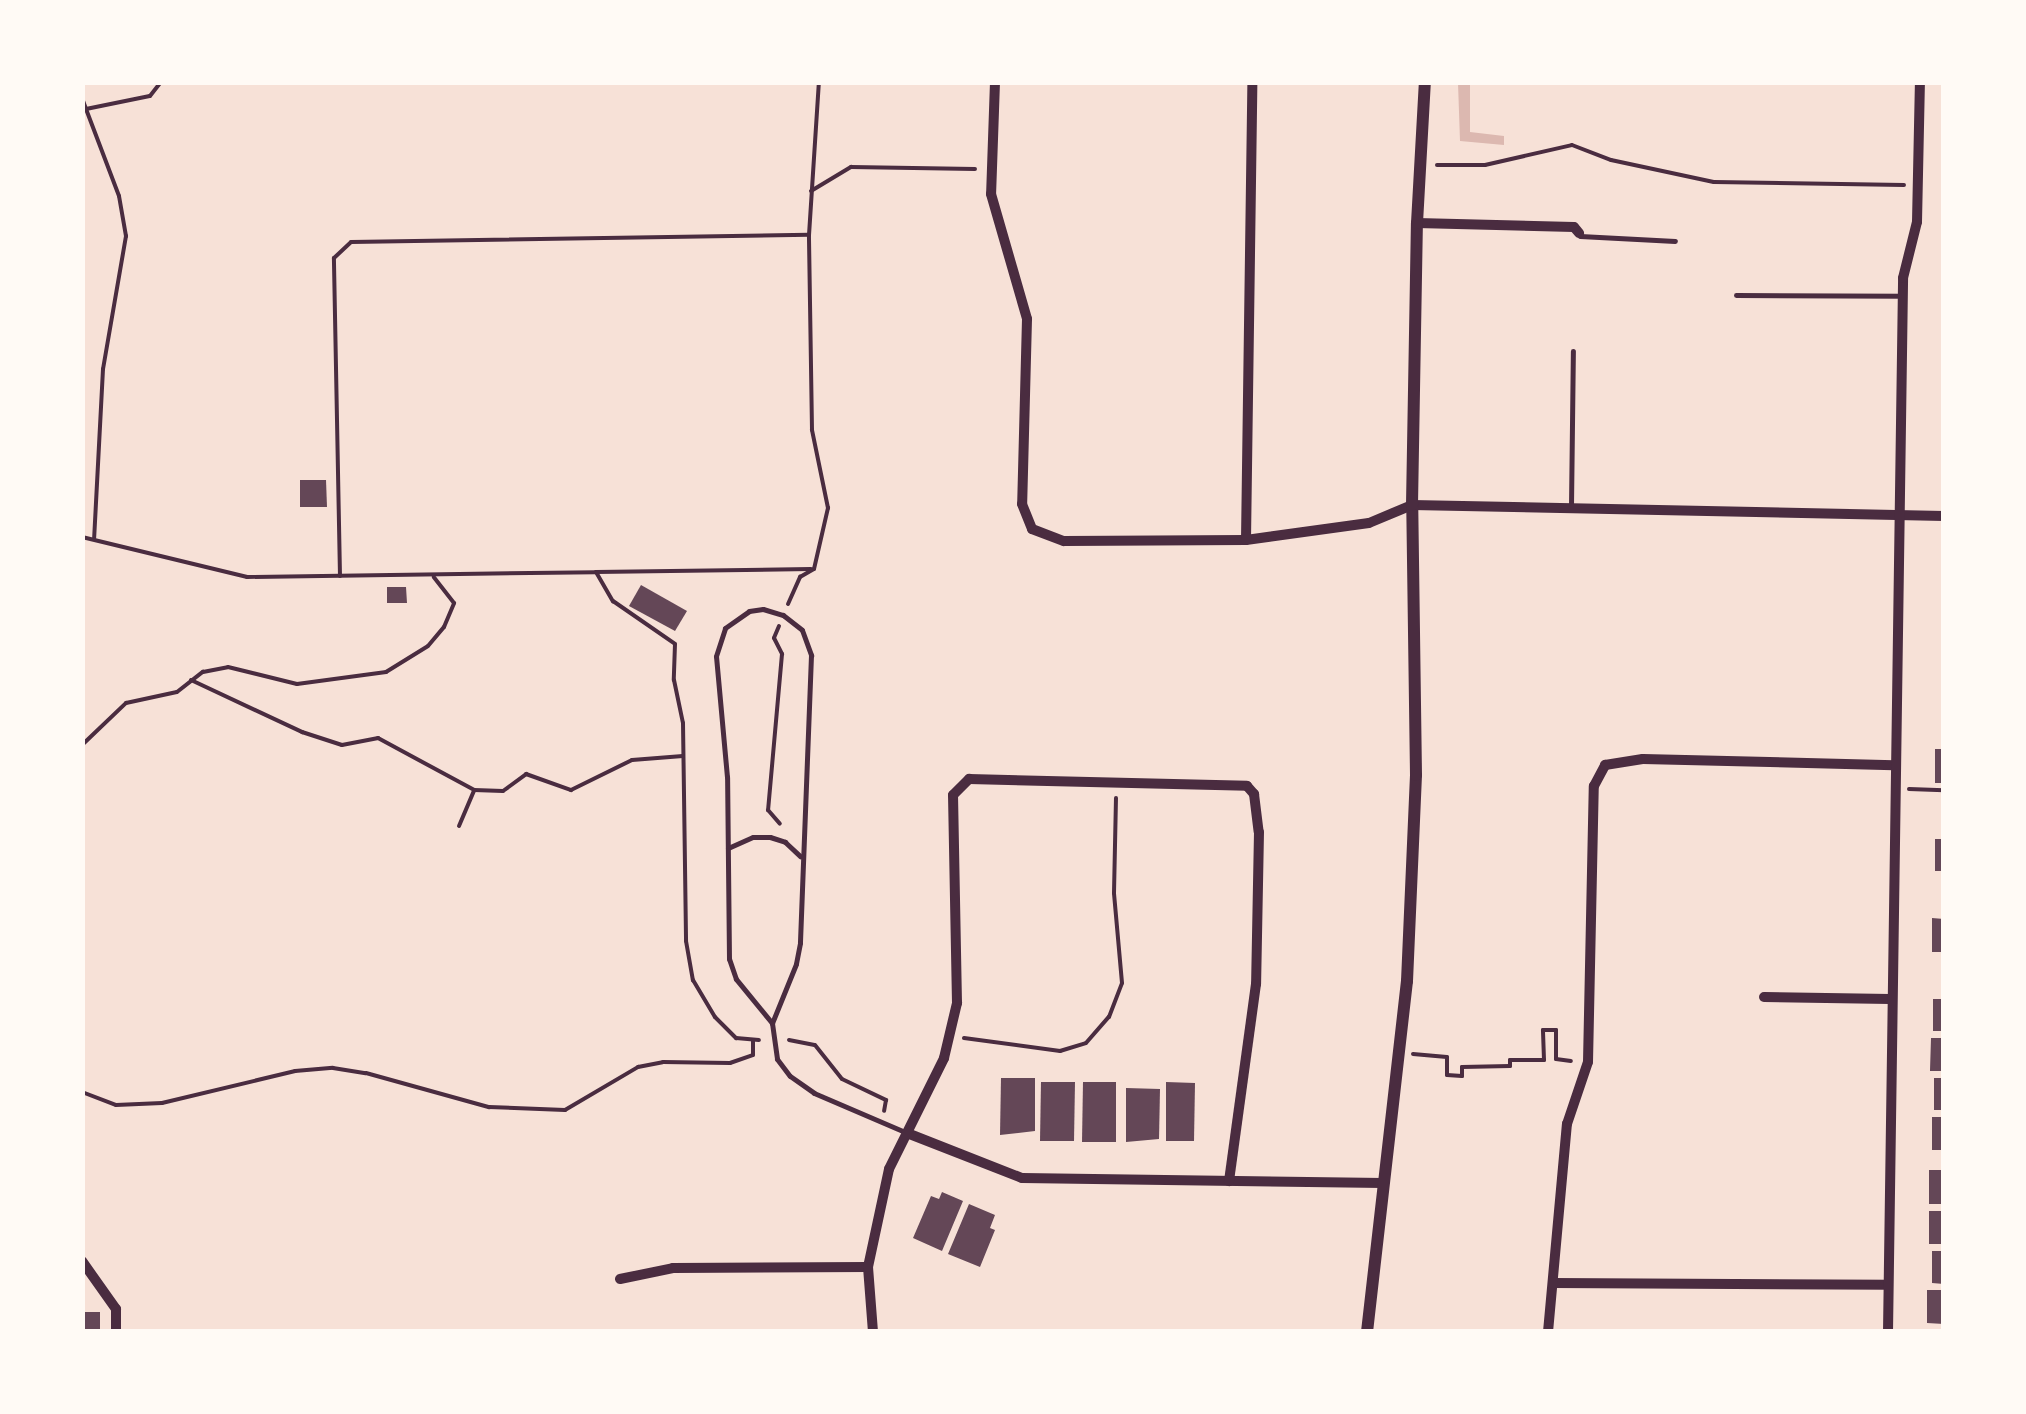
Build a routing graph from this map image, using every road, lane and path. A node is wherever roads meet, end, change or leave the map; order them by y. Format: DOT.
graph roads {
  1 [pos="162,82"];
  2 [pos="818,82"];
  3 [pos="995,82"];
  4 [pos="1252,82"];
  5 [pos="1425,82"];
  6 [pos="1920,82"];
  7 [pos="82,98"];
  8 [pos="86,109"];
  9 [pos="1420,164"];
  10 [pos="992,170"];
  11 [pos="1919,185"];
  12 [pos="811,191"];
  13 [pos="1417,223"];
  14 [pos="1579,233"];
  15 [pos="809,235"];
  16 [pos="1676,241"];
  17 [pos="1736,294"];
  18 [pos="1903,296"];
  19 [pos="1573,351"];
  20 [pos="1412,506"];
  21 [pos="1572,509"];
  22 [pos="1900,516"];
  23 [pos="1944,516"];
  24 [pos="82,537"];
  25 [pos="94,539"];
  26 [pos="1246,540"];
  27 [pos="814,568"];
  28 [pos="596,572"];
  29 [pos="432,574"];
  30 [pos="340,576"];
  31 [pos="783,616"];
  32 [pos="192,680"];
  33 [pos="82,745"];
  34 [pos="683,756"];
  35 [pos="1894,765"];
  36 [pos="1117,782"];
  37 [pos="1894,789"];
  38 [pos="474,790"];
  39 [pos="1944,790"];
  40 [pos="458,826"];
  41 [pos="785,842"];
  42 [pos="728,848"];
  43 [pos="800,856"];
  44 [pos="1764,997"];
  45 [pos="1890,999"];
  46 [pos="772,1022"];
  47 [pos="950,1034"];
  48 [pos="753,1040"];
  49 [pos="774,1040"];
  50 [pos="1399,1053"];
  51 [pos="1587,1064"];
  52 [pos="82,1092"];
  53 [pos="882,1122"];
  54 [pos="907,1133"];
  55 [pos="1228,1181"];
  56 [pos="1382,1183"];
  57 [pos="82,1262"];
  58 [pos="868,1267"];
  59 [pos="620,1279"];
  60 [pos="1552,1284"];
  61 [pos="1888,1284"];
  62 [pos="116,1332"];
  63 [pos="873,1332"];
  64 [pos="1367,1332"];
  65 [pos="1548,1332"];
  66 [pos="1888,1332"];
  1 -- 8 [label="path"];
  2 -- 12 [label="path"];
  3 -- 10 [label="street"];
  4 -- 26 [label="street"];
  5 -- 9 [label="street"];
  6 -- 11 [label="street"];
  7 -- 8 [label="path"];
  8 -- 25 [label="path"];
  9 -- 11 [label="path"];
  9 -- 13 [label="street"];
  10 -- 12 [label="path"];
  10 -- 26 [label="street"];
  11 -- 18 [label="street"];
  12 -- 15 [label="path"];
  13 -- 14 [label="street"];
  13 -- 20 [label="street"];
  14 -- 16 [label="lane"];
  15 -- 27 [label="path"];
  15 -- 30 [label="path"];
  17 -- 18 [label="lane"];
  18 -- 22 [label="street"];
  19 -- 21 [label="lane"];
  20 -- 21 [label="street"];
  20 -- 26 [label="street"];
  20 -- 50 [label="street"];
  21 -- 22 [label="street"];
  22 -- 23 [label="street"];
  22 -- 35 [label="street"];
  24 -- 25 [label="path"];
  25 -- 30 [label="path"];
  27 -- 28 [label="path"];
  27 -- 31 [label="path"];
  28 -- 29 [label="path"];
  28 -- 34 [label="path"];
  29 -- 30 [label="path"];
  29 -- 32 [label="path"];
  31 -- 41 [label="path"];
  31 -- 42 [label="lane"];
  31 -- 43 [label="lane"];
  32 -- 33 [label="path"];
  32 -- 38 [label="path"];
  34 -- 38 [label="path"];
  34 -- 48 [label="path"];
  35 -- 37 [label="street"];
  35 -- 51 [label="street"];
  36 -- 47 [label="street"];
  36 -- 47 [label="path"];
  36 -- 55 [label="street"];
  37 -- 39 [label="path"];
  37 -- 45 [label="street"];
  38 -- 40 [label="path"];
  41 -- 42 [label="lane"];
  41 -- 43 [label="lane"];
  42 -- 46 [label="lane"];
  43 -- 46 [label="lane"];
  44 -- 45 [label="street"];
  45 -- 61 [label="street"];
  46 -- 49 [label="lane"];
  47 -- 54 [label="street"];
  48 -- 49 [label="path"];
  48 -- 52 [label="path"];
  49 -- 53 [label="lane"];
  49 -- 53 [label="path"];
  50 -- 51 [label="path"];
  50 -- 56 [label="street"];
  51 -- 60 [label="street"];
  53 -- 54 [label="lane"];
  54 -- 55 [label="street"];
  54 -- 58 [label="street"];
  55 -- 56 [label="street"];
  56 -- 64 [label="street"];
  57 -- 62 [label="street"];
  58 -- 59 [label="street"];
  58 -- 63 [label="street"];
  60 -- 61 [label="street"];
  60 -- 65 [label="street"];
  61 -- 66 [label="street"];
}
